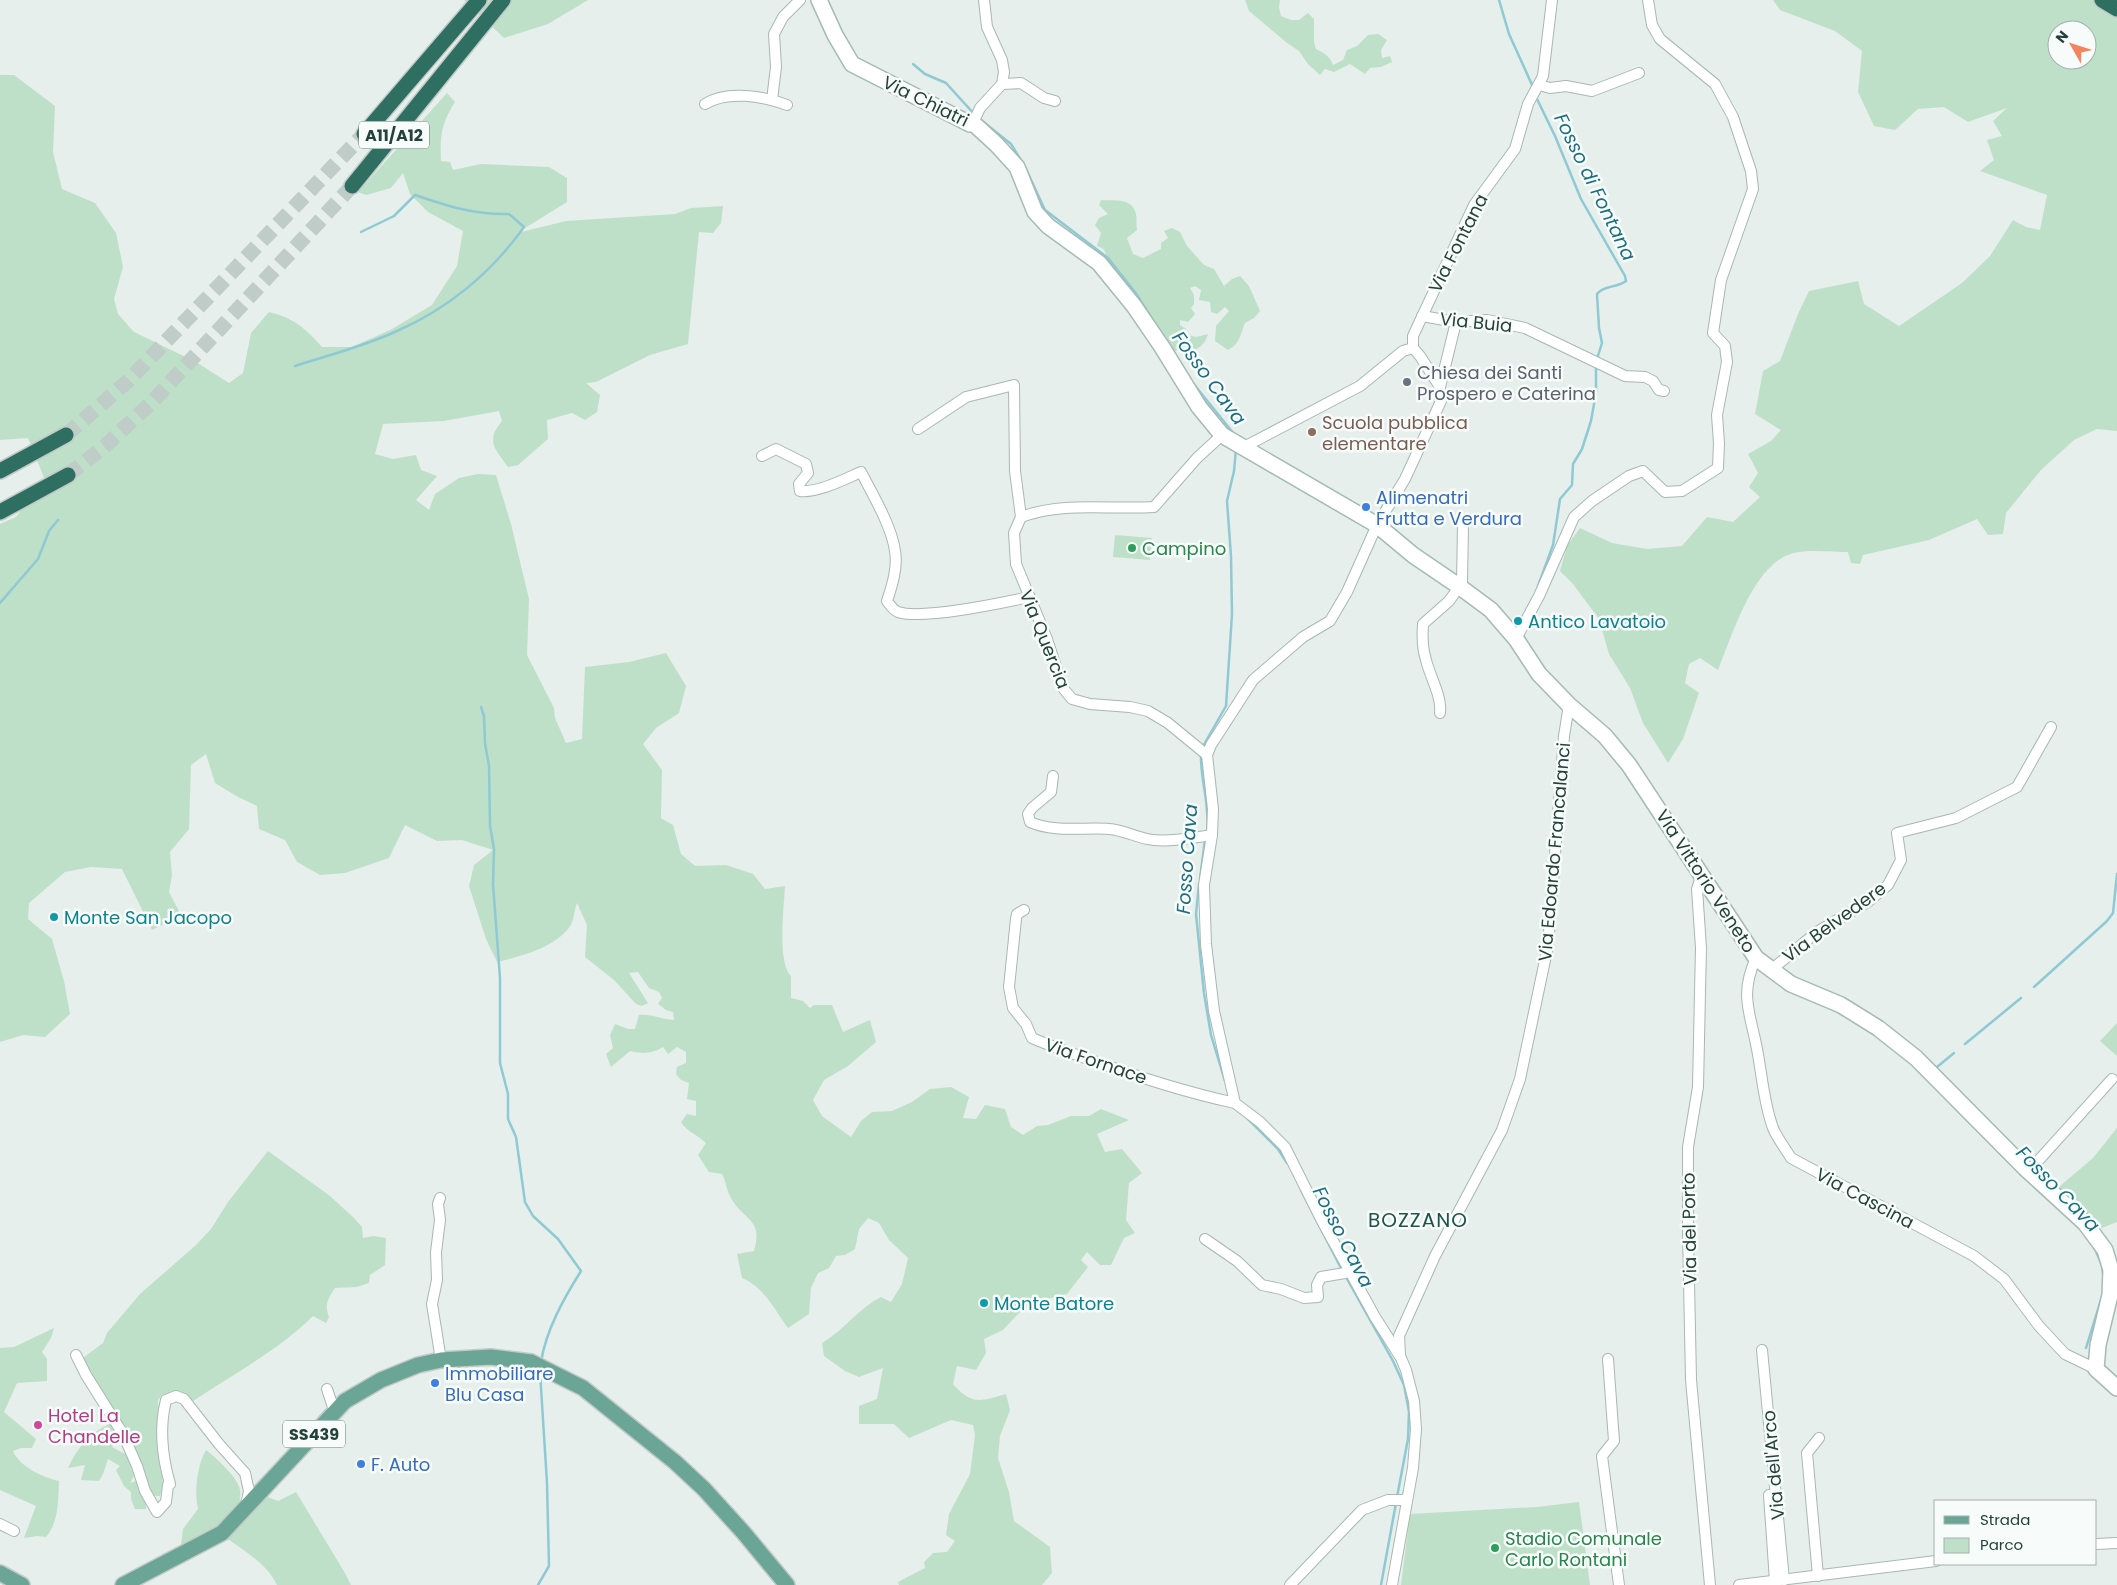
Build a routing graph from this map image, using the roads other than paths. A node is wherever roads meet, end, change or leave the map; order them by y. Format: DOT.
graph roads {
  1 [pos="479,0"];
  2 [pos="503,0"];
  3 [pos="800,0"];
  4 [pos="819,0"];
  5 [pos="984,0"];
  6 [pos="1552,0"];
  7 [pos="1648,0"];
  8 [pos="2102,0"];
  9 [pos="2117,8"];
  10 [pos="1639,73"];
  11 [pos="1002,84"];
  12 [pos="1536,90"];
  13 [pos="772,100"];
  14 [pos="1055,101"];
  15 [pos="705,104"];
  16 [pos="787,105"];
  17 [pos="974,122"];
  18 [pos="364,134"];
  19 [pos="352,186"];
  20 [pos="1422,316"];
  21 [pos="1456,322"];
  22 [pos="1413,348"];
  23 [pos="1440,387"];
  24 [pos="1664,391"];
  25 [pos="918,429"];
  26 [pos="66,435"];
  27 [pos="1234,442"];
  28 [pos="762,456"];
  29 [pos="0,471"];
  30 [pos="68,475"];
  31 [pos="0,512"];
  32 [pos="1021,518"];
  33 [pos="1463,524"];
  34 [pos="1376,525"];
  35 [pos="1460,587"];
  36 [pos="1029,597"];
  37 [pos="1516,639"];
  38 [pos="1569,706"];
  39 [pos="1440,713"];
  40 [pos="2051,727"];
  41 [pos="1204,751"];
  42 [pos="1053,776"];
  43 [pos="1208,835"];
  44 [pos="1702,874"];
  45 [pos="1024,910"];
  46 [pos="1756,958"];
  47 [pos="1771,970"];
  48 [pos="2112,1079"];
  49 [pos="1233,1102"];
  50 [pos="2028,1171"];
  51 [pos="440,1198"];
  52 [pos="1206,1238"];
  53 [pos="1344,1273"];
  54 [pos="1762,1350"];
  55 [pos="76,1355"];
  56 [pos="1401,1358"];
  57 [pos="1608,1359"];
  58 [pos="440,1360"];
  59 [pos="2096,1369"];
  60 [pos="2117,1388"];
  61 [pos="327,1389"];
  62 [pos="334,1410"];
  63 [pos="1819,1438"];
  64 [pos="1768,1474"];
  65 [pos="1401,1500"];
  66 [pos="244,1511"];
  67 [pos="0,1524"];
  68 [pos="14,1531"];
  69 [pos="2117,1543"];
  70 [pos="2097,1544"];
  71 [pos="1934,1561"];
  72 [pos="0,1573"];
  73 [pos="1818,1576"];
  74 [pos="1780,1580"];
  75 [pos="22,1585"];
  76 [pos="123,1585"];
  77 [pos="787,1585"];
  78 [pos="1290,1585"];
  79 [pos="1392,1585"];
  80 [pos="1619,1585"];
  81 [pos="1710,1585"];
  82 [pos="1739,1585"];
  1 -- 18 [label="highway, A11/A12"];
  2 -- 19 [label="highway, A11/A12"];
  3 -- 13 [label="street"];
  4 -- 17 [label="street, Via Chiatri"];
  5 -- 11 [label="street"];
  6 -- 12 [label="street, Via Fontana"];
  7 -- 37 [label="street"];
  8 -- 9 [label="highway"];
  10 -- 12 [label="street"];
  11 -- 14 [label="street"];
  11 -- 17 [label="street"];
  12 -- 20 [label="street, Via Fontana"];
  13 -- 15 [label="street"];
  13 -- 16 [label="street"];
  17 -- 27 [label="street, Via Chiatri"];
  20 -- 21 [label="street, Via Buia"];
  20 -- 22 [label="street, Via Fontana"];
  21 -- 23 [label="street"];
  21 -- 24 [label="street, Via Buia"];
  22 -- 23 [label="street"];
  22 -- 27 [label="street"];
  23 -- 34 [label="street"];
  25 -- 32 [label="street"];
  26 -- 29 [label="highway"];
  27 -- 32 [label="street"];
  27 -- 34 [label="street, Via Vittorio Veneto"];
  28 -- 36 [label="street"];
  30 -- 31 [label="highway"];
  32 -- 36 [label="street, Via Quercia"];
  33 -- 35 [label="street"];
  34 -- 35 [label="street, Via Vittorio Veneto"];
  34 -- 41 [label="street"];
  35 -- 37 [label="street, Via Vittorio Veneto"];
  35 -- 39 [label="street"];
  36 -- 41 [label="street, Via Quercia"];
  37 -- 38 [label="street, Via Vittorio Veneto"];
  38 -- 44 [label="street, Via Vittorio Veneto"];
  38 -- 56 [label="street, Via Edoardo Francalanci"];
  40 -- 47 [label="street, Via Belvedere"];
  41 -- 43 [label="street"];
  42 -- 43 [label="street"];
  43 -- 49 [label="street"];
  44 -- 46 [label="street, Via Vittorio Veneto"];
  44 -- 81 [label="street, Via del Porto"];
  45 -- 49 [label="street, Via Fornace"];
  46 -- 47 [label="street, Via Vittorio Veneto"];
  46 -- 59 [label="street, Via Cascina"];
  47 -- 50 [label="street, Via Vittorio Veneto"];
  48 -- 50 [label="street"];
  49 -- 53 [label="street"];
  50 -- 59 [label="street, Via Vittorio Veneto"];
  51 -- 58 [label="street"];
  52 -- 53 [label="street"];
  53 -- 56 [label="street"];
  54 -- 74 [label="street, Via dell'Arco"];
  55 -- 66 [label="street"];
  56 -- 65 [label="street"];
  57 -- 80 [label="street"];
  58 -- 62 [label="main road, SS439"];
  58 -- 77 [label="main road, SS439"];
  59 -- 60 [label="street"];
  61 -- 62 [label="street"];
  62 -- 66 [label="main road, SS439"];
  63 -- 73 [label="street"];
  64 -- 74 [label="street"];
  65 -- 78 [label="street"];
  65 -- 79 [label="street"];
  66 -- 76 [label="main road, SS439"];
  67 -- 68 [label="street"];
  69 -- 70 [label="street"];
  71 -- 73 [label="street"];
  72 -- 75 [label="main road"];
  73 -- 74 [label="street"];
  74 -- 82 [label="street"];
}
